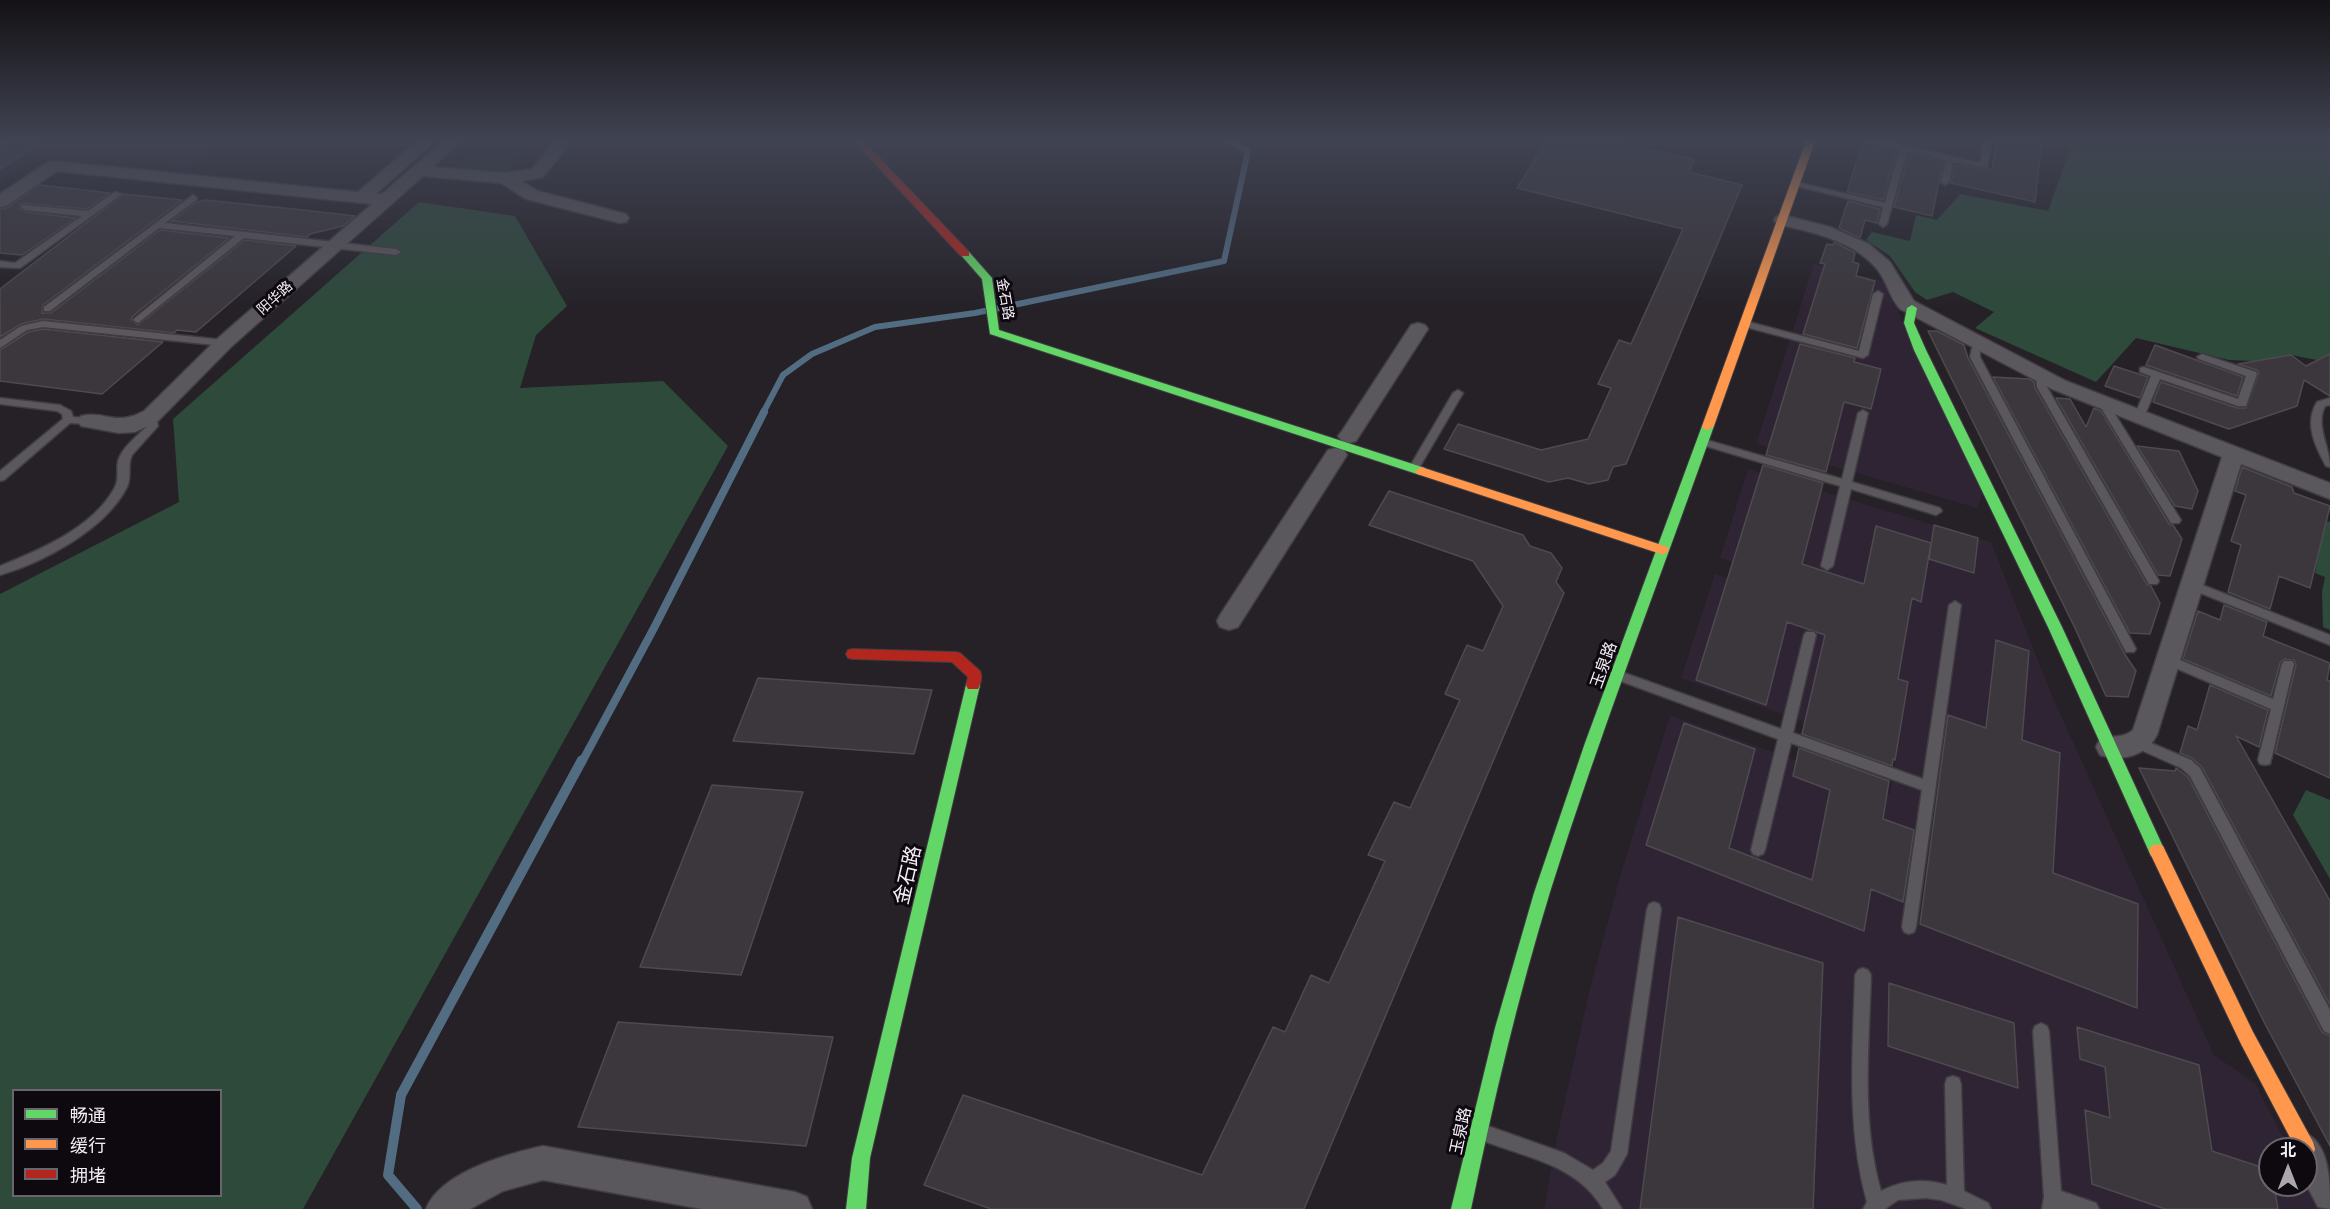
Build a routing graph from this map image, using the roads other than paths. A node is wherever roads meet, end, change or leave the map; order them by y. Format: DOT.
graph roads {
  1 [pos="113,197"];
  2 [pos="365,197"];
  3 [pos="389,197"];
  4 [pos="541,197"];
  5 [pos="911,197"];
  6 [pos="1791,197"];
  7 [pos="1852,197"];
  8 [pos="1891,197"];
  9 [pos="193,198"];
  10 [pos="386,200"];
  11 [pos="1888,206"];
  12 [pos="25,207"];
  13 [pos="89,214"];
  14 [pos="620,218"];
  15 [pos="1783,220"];
  16 [pos="1883,224"];
  17 [pos="157,225"];
  18 [pos="242,235"];
  19 [pos="335,245"];
  20 [pos="396,252"];
  21 [pos="0,264"];
  22 [pos="1878,294"];
  23 [pos="1912,308"];
  24 [pos="47,309"];
  25 [pos="138,320"];
  26 [pos="1745,324"];
  27 [pos="1418,329"];
  28 [pos="225,343"];
  29 [pos="0,345"];
  30 [pos="1981,345"];
  31 [pos="2202,357"];
  32 [pos="2144,370"];
  33 [pos="2157,374"];
  34 [pos="2042,377"];
  35 [pos="1458,393"];
  36 [pos="0,401"];
  37 [pos="2330,401"];
  38 [pos="2106,404"];
  39 [pos="1863,413"];
  40 [pos="151,416"];
  41 [pos="2139,417"];
  42 [pos="68,420"];
  43 [pos="88,421"];
  44 [pos="1349,436"];
  45 [pos="1703,442"];
  46 [pos="2234,454"];
  47 [pos="1336,455"];
  48 [pos="2330,463"];
  49 [pos="1414,468"];
  50 [pos="0,477"];
  51 [pos="1846,484"];
  52 [pos="2330,491"];
  53 [pos="1936,511"];
  54 [pos="2175,520"];
  55 [pos="1663,550"];
  56 [pos="1827,566"];
  57 [pos="0,571"];
  58 [pos="2153,581"];
  59 [pos="2192,585"];
  60 [pos="1955,604"];
  61 [pos="1229,621"];
  62 [pos="1810,635"];
  63 [pos="2330,640"];
  64 [pos="2130,649"];
  65 [pos="854,654"];
  66 [pos="2168,660"];
  67 [pos="2288,664"];
  68 [pos="1618,675"];
  69 [pos="2278,706"];
  70 [pos="1786,736"];
  71 [pos="2138,742"];
  72 [pos="2109,747"];
  73 [pos="2265,760"];
  74 [pos="1929,787"];
  75 [pos="1758,850"];
  76 [pos="1654,909"];
  77 [pos="1909,927"];
  78 [pos="1863,975"];
  79 [pos="2330,1026"];
  80 [pos="2041,1031"];
  81 [pos="1953,1084"];
  82 [pos="1478,1130"];
  83 [pos="2300,1137"];
  84 [pos="2318,1172"];
  85 [pos="1594,1180"];
  86 [pos="2330,1195"];
  87 [pos="1956,1196"];
  88 [pos="2052,1203"];
  89 [pos="447,1206"];
  90 [pos="1608,1207"];
  91 [pos="1874,1207"];
  92 [pos="795,1209"];
  93 [pos="856,1209"];
  94 [pos="1461,1209"];
  95 [pos="1982,1209"];
  96 [pos="2091,1209"];
  1 -- 13 [label="lane"];
  2 -- 10 [label="street"];
  3 -- 10 [label="street, 阳华路"];
  4 -- 14 [label="street"];
  5 -- 49 [label="street, 金石路"];
  6 -- 15 [label="street, 玉泉路"];
  7 -- 11 [label="lane"];
  8 -- 11 [label="lane"];
  9 -- 17 [label="lane"];
  10 -- 19 [label="street, 阳华路"];
  11 -- 16 [label="lane"];
  12 -- 13 [label="lane"];
  13 -- 21 [label="lane"];
  15 -- 23 [label="street"];
  15 -- 26 [label="street, 玉泉路"];
  17 -- 18 [label="lane"];
  17 -- 24 [label="lane"];
  18 -- 19 [label="lane"];
  18 -- 25 [label="lane"];
  19 -- 20 [label="lane"];
  19 -- 28 [label="street, 阳华路"];
  22 -- 26 [label="lane"];
  23 -- 30 [label="street"];
  23 -- 72 [label="street"];
  26 -- 45 [label="street, 玉泉路"];
  27 -- 44 [label="street"];
  28 -- 29 [label="lane"];
  28 -- 40 [label="street, 阳华路"];
  30 -- 34 [label="street"];
  30 -- 64 [label="lane"];
  31 -- 33 [label="lane"];
  32 -- 33 [label="lane"];
  33 -- 41 [label="lane"];
  34 -- 38 [label="street"];
  34 -- 58 [label="lane"];
  35 -- 49 [label="lane"];
  36 -- 42 [label="lane"];
  37 -- 48 [label="lane"];
  38 -- 41 [label="street"];
  38 -- 54 [label="lane"];
  39 -- 51 [label="lane"];
  40 -- 43 [label="street, 阳华路"];
  40 -- 57 [label="lane"];
  41 -- 46 [label="street"];
  42 -- 43 [label="lane"];
  42 -- 50 [label="lane"];
  45 -- 51 [label="lane"];
  45 -- 55 [label="street, 玉泉路"];
  46 -- 52 [label="street"];
  46 -- 59 [label="street"];
  47 -- 61 [label="street"];
  49 -- 55 [label="street"];
  51 -- 53 [label="lane"];
  51 -- 56 [label="lane"];
  55 -- 68 [label="street, 玉泉路"];
  59 -- 63 [label="lane"];
  59 -- 66 [label="street"];
  60 -- 74 [label="lane"];
  62 -- 70 [label="lane"];
  65 -- 93 [label="street, 金石路"];
  66 -- 69 [label="lane"];
  66 -- 71 [label="street"];
  67 -- 69 [label="lane"];
  68 -- 70 [label="lane"];
  68 -- 82 [label="street, 玉泉路"];
  69 -- 73 [label="lane"];
  70 -- 74 [label="lane"];
  70 -- 75 [label="lane"];
  71 -- 72 [label="street"];
  71 -- 79 [label="lane"];
  72 -- 83 [label="street"];
  74 -- 77 [label="lane"];
  76 -- 85 [label="lane"];
  78 -- 91 [label="lane"];
  80 -- 88 [label="lane"];
  81 -- 87 [label="lane"];
  82 -- 85 [label="lane"];
  82 -- 94 [label="street, 玉泉路"];
  84 -- 86 [label="street"];
  85 -- 90 [label="lane"];
  87 -- 91 [label="lane"];
  87 -- 95 [label="lane"];
  88 -- 96 [label="lane"];
  89 -- 92 [label="street"];
}
